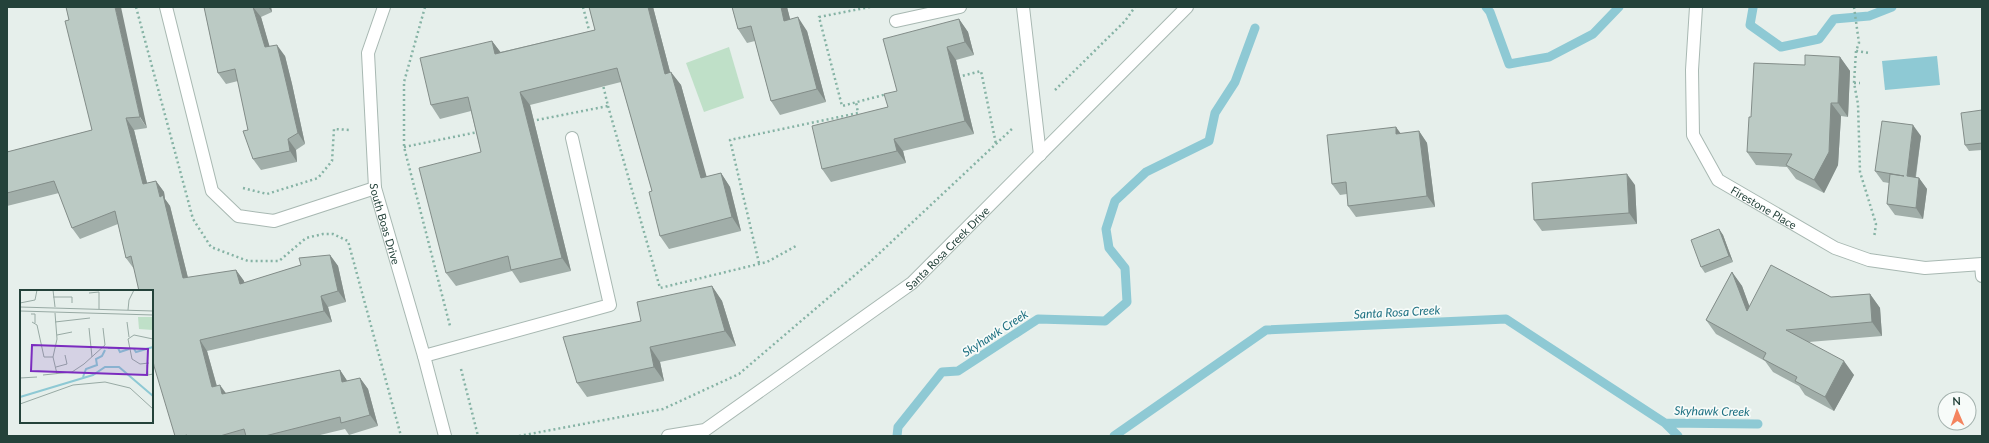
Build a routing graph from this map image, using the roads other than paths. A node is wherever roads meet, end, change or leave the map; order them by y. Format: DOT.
graph roads {
  1 [pos="166,7"];
  2 [pos="384,7"];
  3 [pos="960,7"];
  4 [pos="1023,7"];
  5 [pos="1187,7"];
  6 [pos="1696,7"];
  7 [pos="896,21"];
  8 [pos="572,138"];
  9 [pos="1040,154"];
  10 [pos="375,188"];
  11 [pos="1982,268"];
  12 [pos="424,356"];
  13 [pos="445,436"];
  14 [pos="668,436"];
  1 -- 10 [label="street"];
  2 -- 10 [label="street, South Boas Drive"];
  3 -- 7 [label="street"];
  4 -- 9 [label="street"];
  5 -- 9 [label="street, Santa Rosa Creek Drive"];
  6 -- 11 [label="street, Firestone Place"];
  8 -- 12 [label="street"];
  9 -- 14 [label="street, Santa Rosa Creek Drive"];
  10 -- 12 [label="street, South Boas Drive"];
  12 -- 13 [label="street, South Boas Drive"];
}
